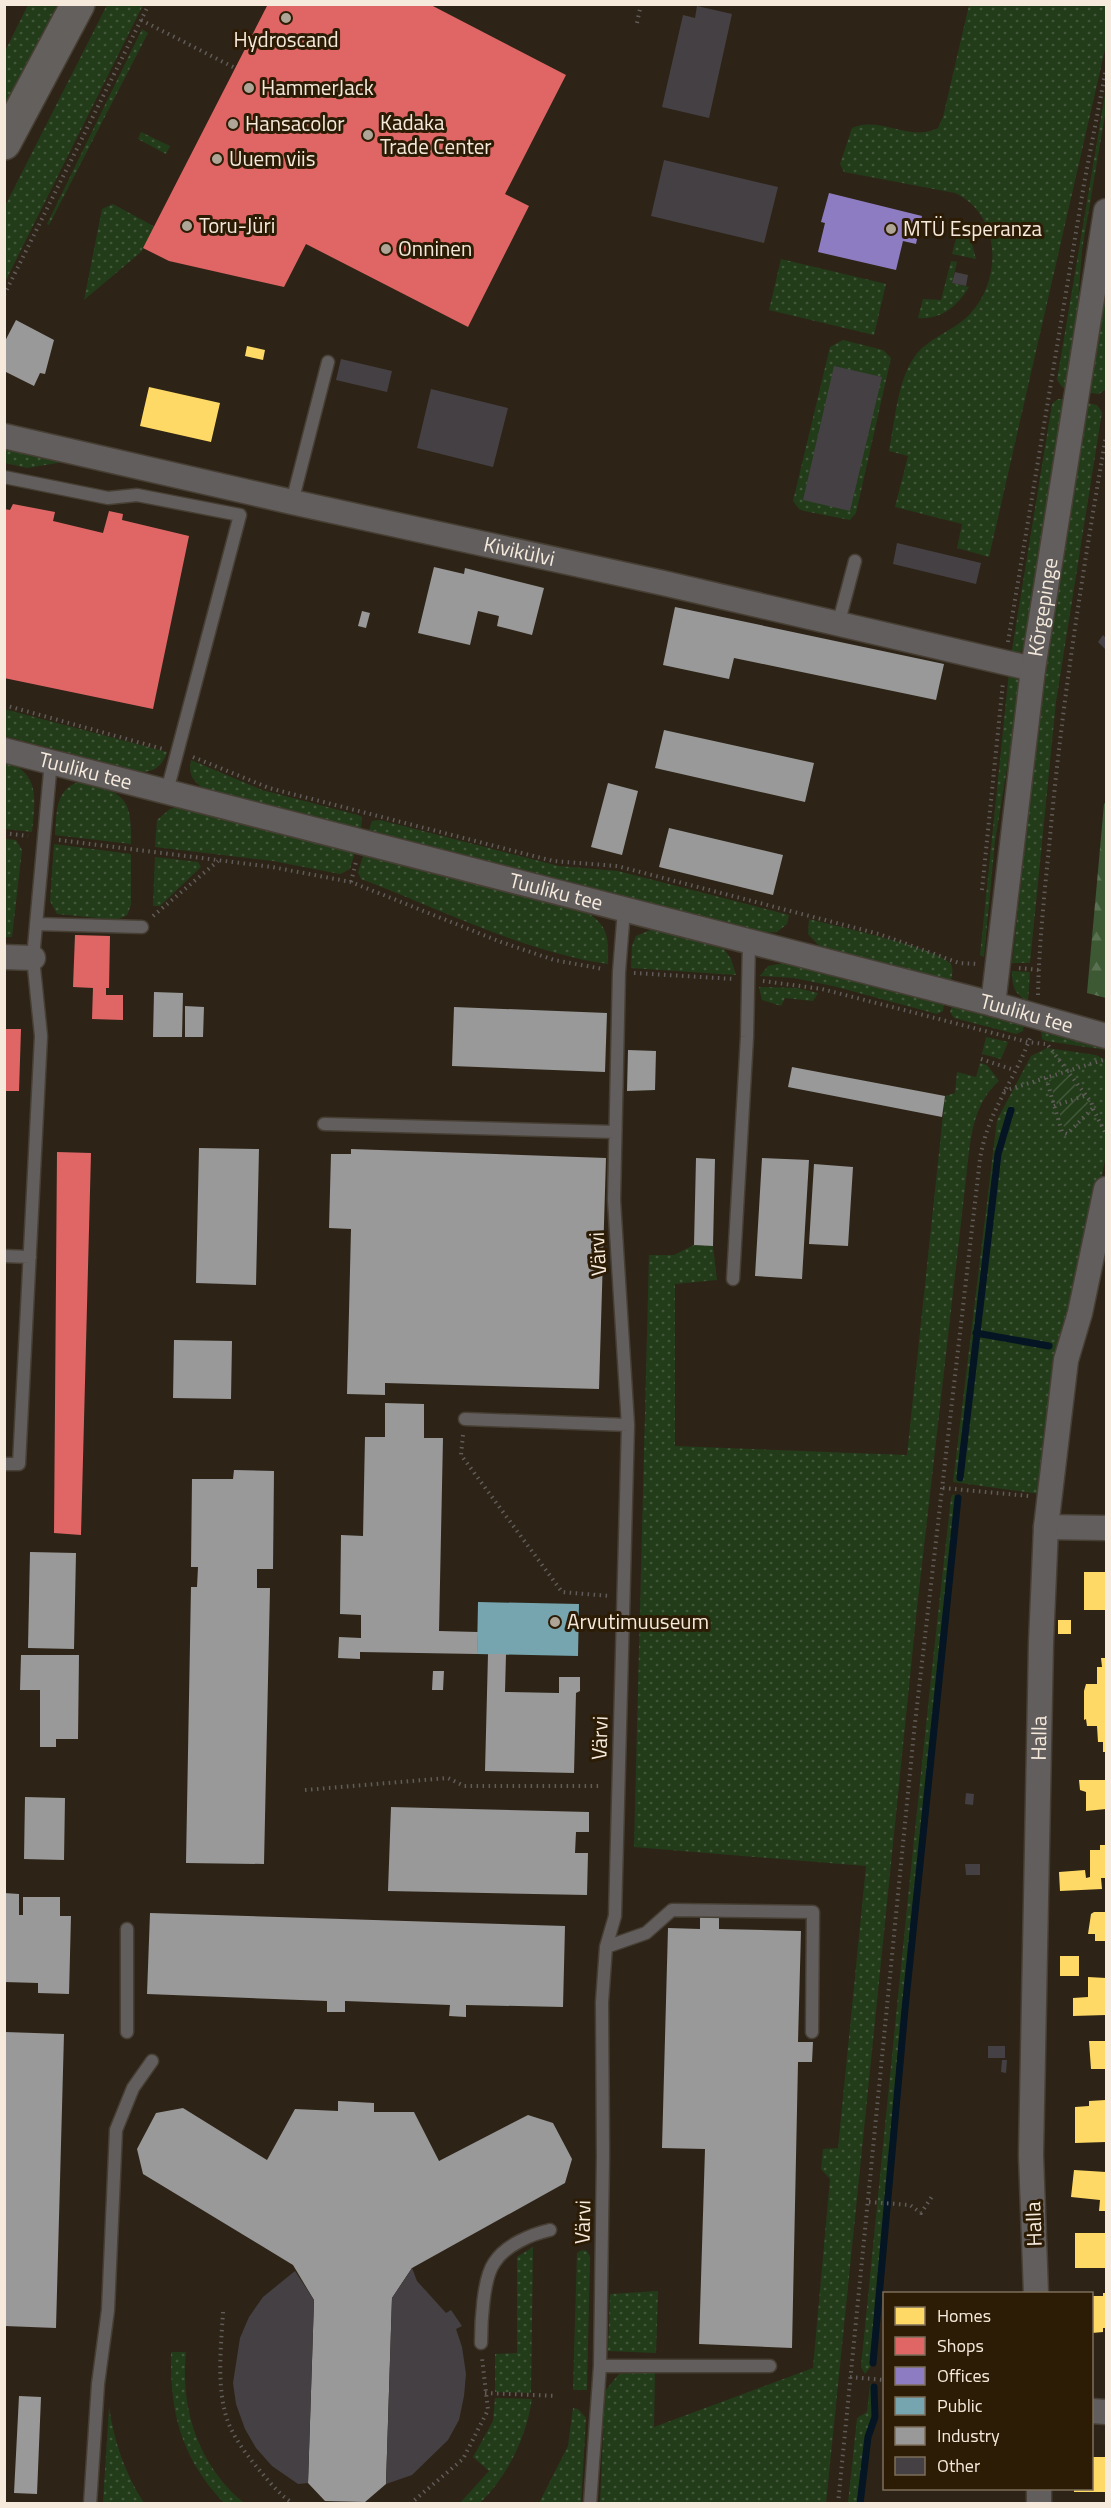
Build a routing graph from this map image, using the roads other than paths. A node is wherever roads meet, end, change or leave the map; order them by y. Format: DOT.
graph roads {
  1 [pos="78,4"];
  2 [pos="4,143"];
  3 [pos="1107,211"];
  4 [pos="1103,249"];
  5 [pos="328,362"];
  6 [pos="4,436"];
  7 [pos="4,477"];
  8 [pos="244,491"];
  9 [pos="292,502"];
  10 [pos="240,515"];
  11 [pos="855,561"];
  12 [pos="838,625"];
  13 [pos="1033,669"];
  14 [pos="4,750"];
  15 [pos="51,761"];
  16 [pos="167,791"];
  17 [pos="624,910"];
  18 [pos="36,924"];
  19 [pos="142,927"];
  20 [pos="749,942"];
  21 [pos="4,957"];
  22 [pos="33,958"];
  23 [pos="993,1004"];
  24 [pos="1107,1036"];
  25 [pos="324,1124"];
  26 [pos="615,1132"];
  27 [pos="1107,1189"];
  28 [pos="4,1256"];
  29 [pos="30,1257"];
  30 [pos="733,1279"];
  31 [pos="465,1419"];
  32 [pos="628,1425"];
  33 [pos="4,1464"];
  34 [pos="1046,1527"];
  35 [pos="1107,1528"];
  36 [pos="127,1929"];
  37 [pos="606,1947"];
  38 [pos="127,2032"];
  39 [pos="812,2032"];
  40 [pos="152,2061"];
  41 [pos="550,2230"];
  42 [pos="1036,2292"];
  43 [pos="481,2343"];
  44 [pos="600,2366"];
  45 [pos="770,2366"];
  46 [pos="90,2504"];
  47 [pos="590,2504"];
  1 -- 2 [label="main road"];
  3 -- 4 [label="street, Kõrgepinge"];
  4 -- 13 [label="street, Kõrgepinge"];
  5 -- 9 [label="lane"];
  6 -- 8 [label="street, Kivikülvi"];
  7 -- 10 [label="lane"];
  8 -- 9 [label="street, Kivikülvi"];
  8 -- 10 [label="lane"];
  9 -- 12 [label="street, Kivikülvi"];
  10 -- 16 [label="lane"];
  11 -- 12 [label="lane"];
  12 -- 13 [label="street, Kivikülvi"];
  13 -- 23 [label="street, Kõrgepinge"];
  14 -- 15 [label="street, Tuuliku tee"];
  15 -- 16 [label="street, Tuuliku tee"];
  15 -- 18 [label="lane"];
  16 -- 17 [label="street, Tuuliku tee"];
  17 -- 20 [label="street, Tuuliku tee"];
  17 -- 26 [label="lane, Värvi"];
  18 -- 19 [label="lane"];
  18 -- 22 [label="lane"];
  20 -- 23 [label="street, Tuuliku tee"];
  20 -- 30 [label="lane"];
  21 -- 22 [label="street"];
  22 -- 29 [label="lane"];
  23 -- 24 [label="street, Tuuliku tee"];
  25 -- 26 [label="lane"];
  26 -- 32 [label="lane, Värvi"];
  27 -- 34 [label="street, Halla"];
  28 -- 29 [label="lane"];
  29 -- 33 [label="lane"];
  31 -- 32 [label="lane"];
  32 -- 37 [label="lane, Värvi"];
  34 -- 35 [label="street"];
  34 -- 42 [label="street, Halla"];
  36 -- 38 [label="lane"];
  37 -- 39 [label="lane"];
  37 -- 44 [label="lane, Värvi"];
  40 -- 46 [label="lane"];
  41 -- 43 [label="lane"];
  44 -- 45 [label="lane"];
  44 -- 47 [label="lane, Värvi"];
}
